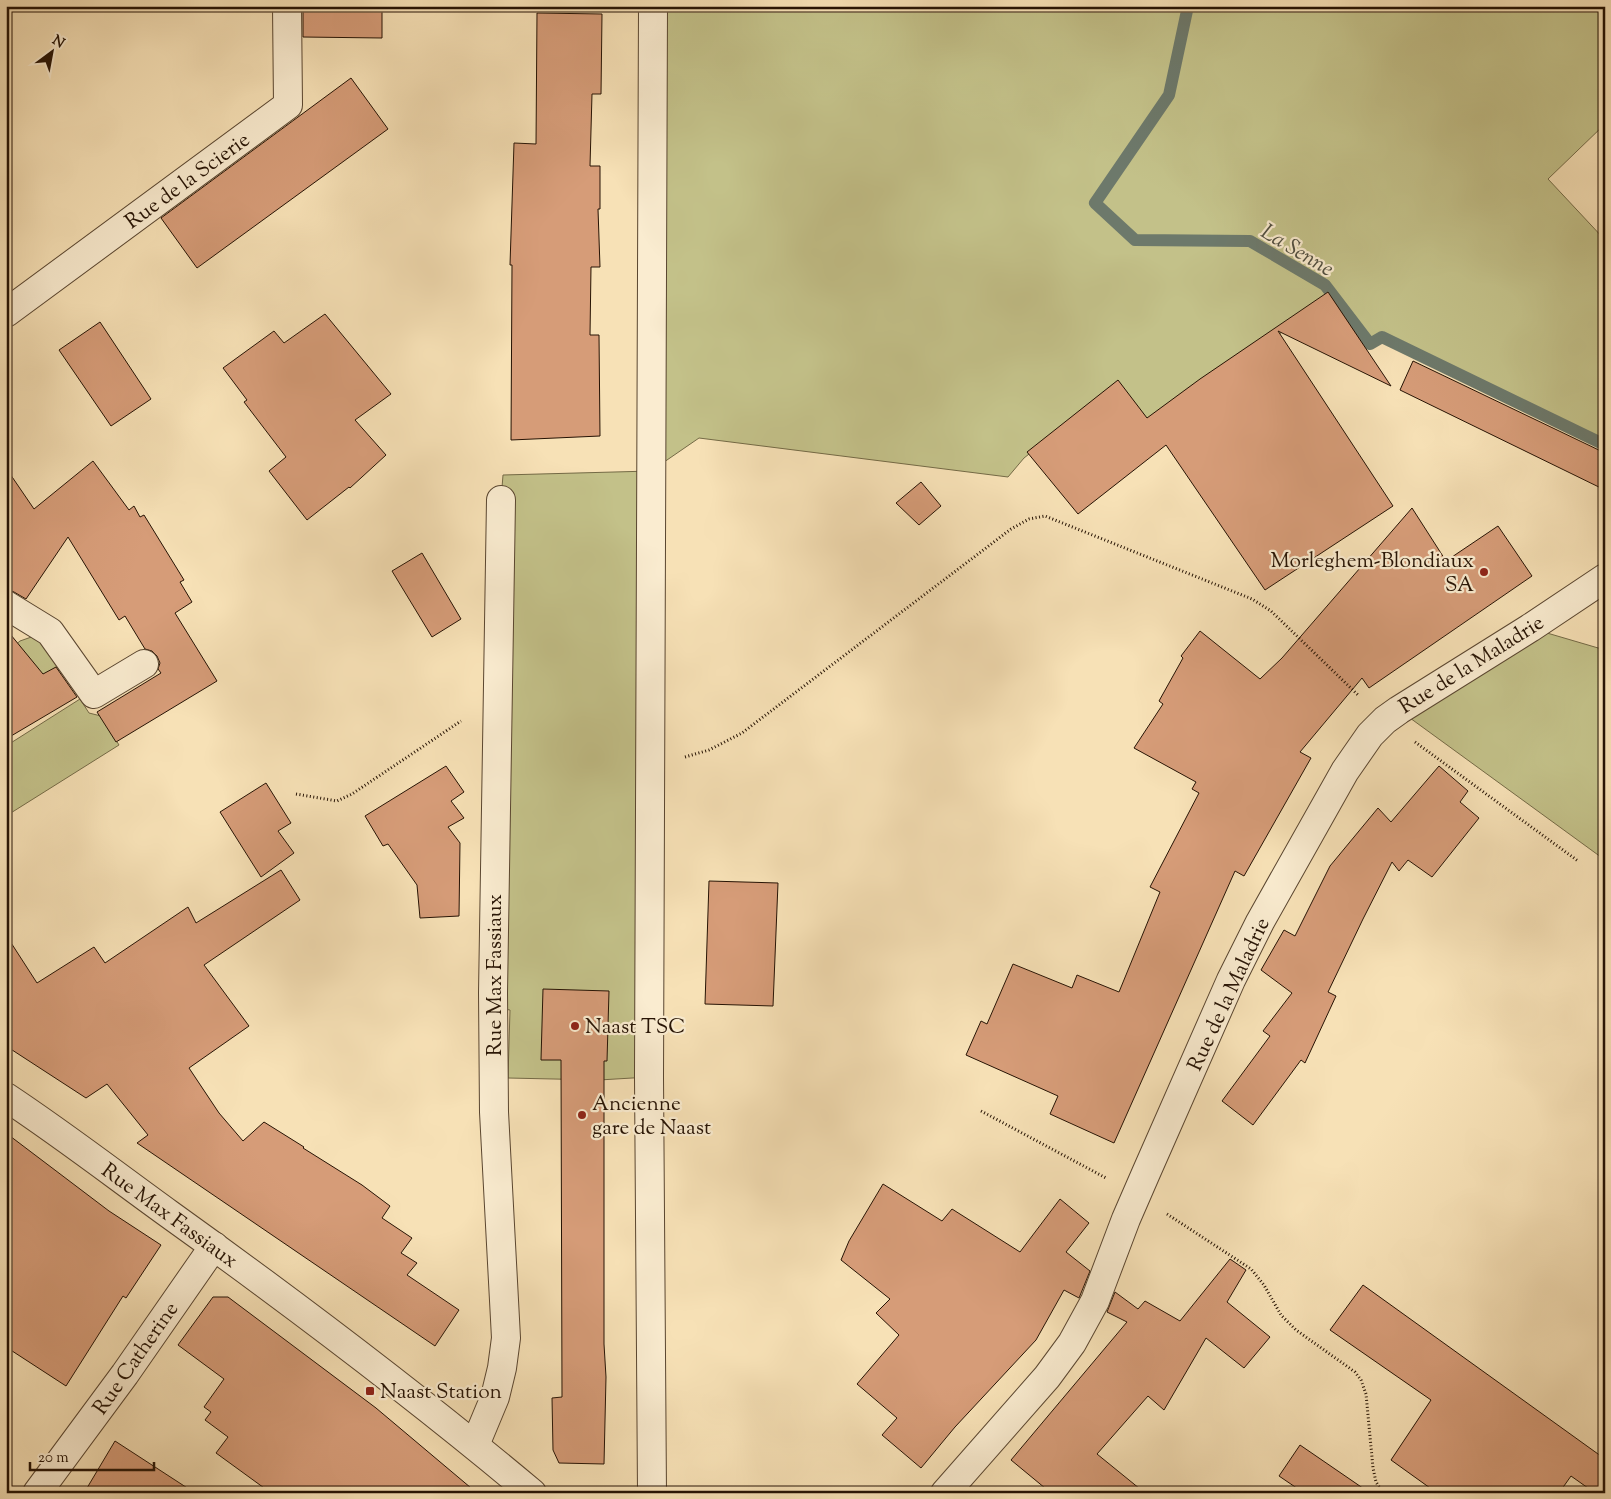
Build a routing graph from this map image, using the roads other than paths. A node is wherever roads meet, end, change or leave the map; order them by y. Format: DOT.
graph roads {
  1 [pos="287,6"];
  2 [pos="653,6"];
  3 [pos="6,313"];
  4 [pos="501,500"];
  5 [pos="1605,578"];
  6 [pos="6,605"];
  7 [pos="144,664"];
  8 [pos="6,1097"];
  9 [pos="214,1246"];
  10 [pos="475,1445"];
  11 [pos="37,1493"];
  12 [pos="532,1493"];
  13 [pos="652,1493"];
  14 [pos="945,1493"];
  1 -- 3 [label="street, Rue de la Scierie"];
  2 -- 13 [label="street"];
  4 -- 10 [label="street, Rue Max Fassiaux"];
  5 -- 14 [label="street, Rue de la Maladrie"];
  6 -- 7 [label="street"];
  8 -- 9 [label="street, Rue Max Fassiaux"];
  9 -- 10 [label="street, Rue Max Fassiaux"];
  9 -- 11 [label="street, Rue Catherine"];
  10 -- 12 [label="street, Rue Max Fassiaux"];
}
